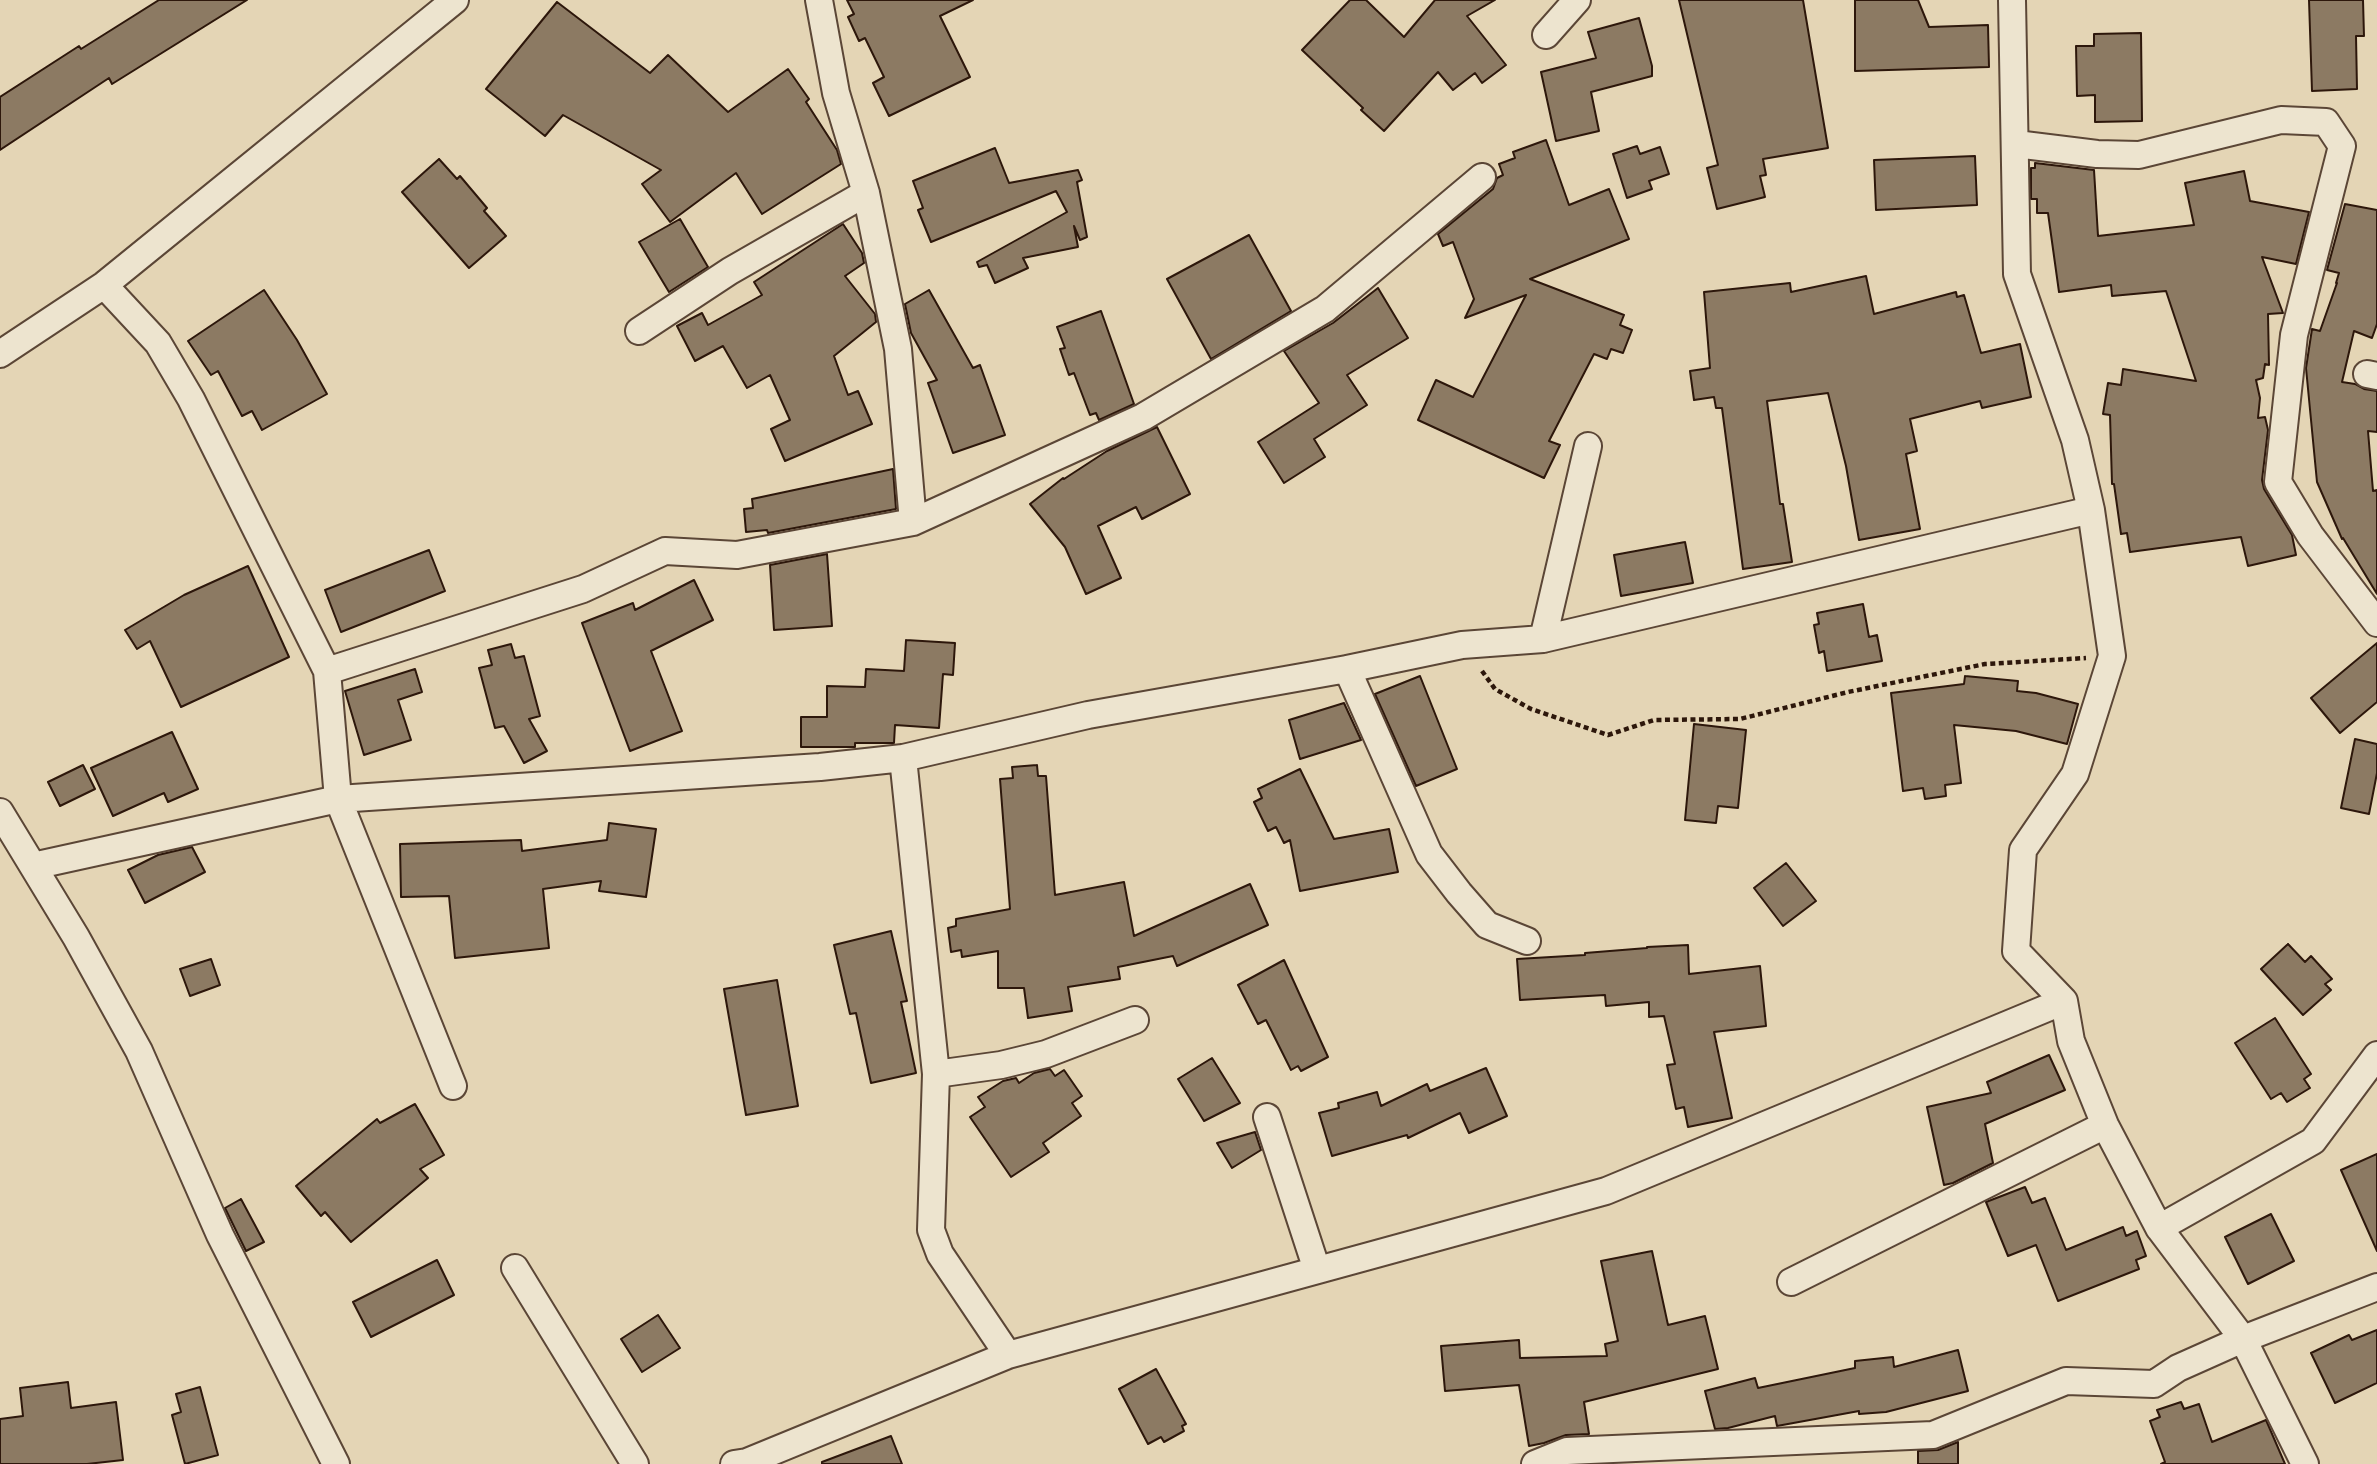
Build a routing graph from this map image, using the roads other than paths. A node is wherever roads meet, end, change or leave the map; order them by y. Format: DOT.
graph roads {
  1 [pos="455,0"];
  2 [pos="819,0"];
  3 [pos="1577,0"];
  4 [pos="2012,0"];
  5 [pos="1546,35"];
  6 [pos="2016,144"];
  7 [pos="1482,177"];
  8 [pos="866,193"];
  9 [pos="104,285"];
  10 [pos="639,331"];
  11 [pos="0,354"];
  12 [pos="1588,446"];
  13 [pos="2091,510"];
  14 [pos="913,522"];
  15 [pos="2377,623"];
  16 [pos="1543,639"];
  17 [pos="1347,669"];
  18 [pos="327,671"];
  19 [pos="903,758"];
  20 [pos="338,799"];
  21 [pos="0,812"];
  22 [pos="33,866"];
  23 [pos="1527,941"];
  24 [pos="2064,1001"];
  25 [pos="1135,1020"];
  26 [pos="2377,1055"];
  27 [pos="936,1074"];
  28 [pos="453,1086"];
  29 [pos="1267,1117"];
  30 [pos="2105,1125"];
  31 [pos="2159,1228"];
  32 [pos="515,1268"];
  33 [pos="1317,1270"];
  34 [pos="1791,1282"];
  35 [pos="2377,1287"];
  36 [pos="2243,1339"];
  37 [pos="1008,1354"];
  38 [pos="337,1464"];
  39 [pos="635,1464"];
  40 [pos="743,1464"];
  41 [pos="1535,1464"];
  42 [pos="2305,1464"];
  1 -- 9 [label="street"];
  2 -- 8 [label="street"];
  3 -- 5 [label="street"];
  4 -- 6 [label="street"];
  6 -- 13 [label="street"];
  6 -- 15 [label="street"];
  7 -- 14 [label="street"];
  8 -- 10 [label="street"];
  8 -- 14 [label="street"];
  9 -- 11 [label="street"];
  9 -- 18 [label="street"];
  12 -- 16 [label="street"];
  13 -- 16 [label="street"];
  13 -- 24 [label="street"];
  14 -- 18 [label="street"];
  16 -- 17 [label="street"];
  17 -- 19 [label="street"];
  17 -- 23 [label="street"];
  18 -- 20 [label="street"];
  19 -- 20 [label="street"];
  19 -- 27 [label="street"];
  20 -- 22 [label="street"];
  20 -- 28 [label="street"];
  21 -- 22 [label="street"];
  22 -- 38 [label="street"];
  24 -- 30 [label="street"];
  24 -- 33 [label="street"];
  25 -- 27 [label="street"];
  26 -- 31 [label="street"];
  27 -- 37 [label="street"];
  29 -- 33 [label="street"];
  30 -- 31 [label="street"];
  30 -- 34 [label="street"];
  31 -- 36 [label="street"];
  32 -- 39 [label="street"];
  33 -- 37 [label="street"];
  35 -- 36 [label="street"];
  36 -- 41 [label="street"];
  36 -- 42 [label="street"];
  37 -- 40 [label="street"];
}
